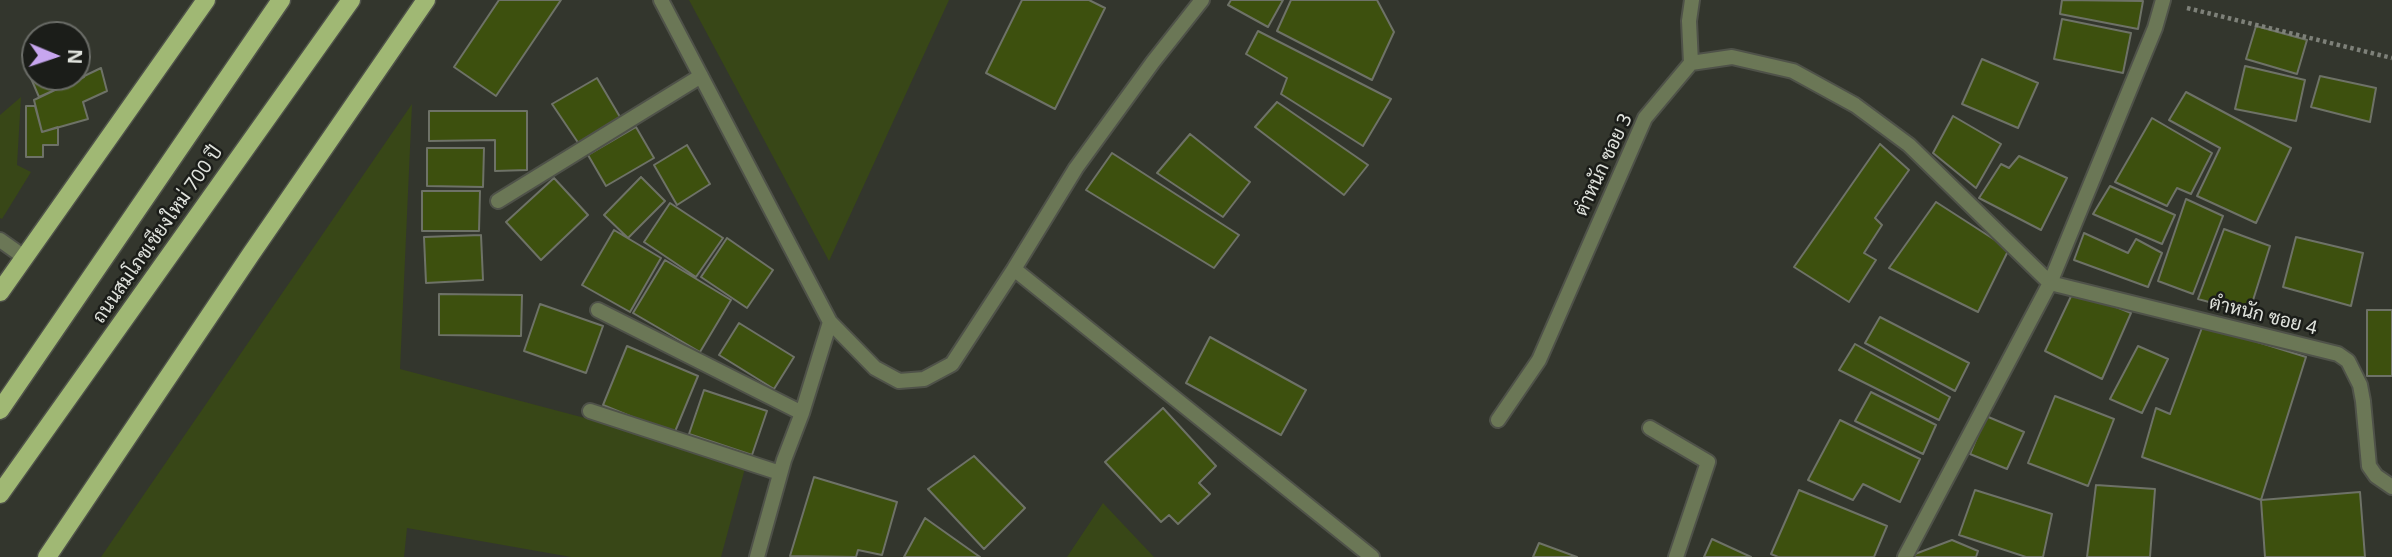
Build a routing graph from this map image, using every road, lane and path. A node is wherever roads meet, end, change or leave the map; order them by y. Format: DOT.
graph roads {
  1 [pos="206,0"];
  2 [pos="281,0"];
  3 [pos="351,0"];
  4 [pos="426,0"];
  5 [pos="661,0"];
  6 [pos="1202,0"];
  7 [pos="1692,0"];
  8 [pos="2161,1"];
  9 [pos="2392,58"];
  10 [pos="1691,63"];
  11 [pos="701,76"];
  12 [pos="498,201"];
  13 [pos="0,240"];
  14 [pos="24,257"];
  15 [pos="1014,269"];
  16 [pos="2050,284"];
  17 [pos="0,292"];
  18 [pos="598,310"];
  19 [pos="830,323"];
  20 [pos="0,410"];
  21 [pos="590,411"];
  22 [pos="802,413"];
  23 [pos="1497,420"];
  24 [pos="1650,428"];
  25 [pos="780,473"];
  26 [pos="2392,487"];
  27 [pos="0,494"];
  28 [pos="47,557"];
  29 [pos="757,557"];
  30 [pos="1372,557"];
  31 [pos="1676,557"];
  32 [pos="1905,557"];
  1 -- 14 [label="main road"];
  2 -- 20 [label="main road, ถนนสมโภชเชียงใหม่ 700 ปี"];
  3 -- 27 [label="main road, ถนนสมโภชเชียงใหม่ 700 ปี"];
  4 -- 28 [label="main road"];
  5 -- 11 [label="street"];
  6 -- 15 [label="street"];
  7 -- 10 [label="street"];
  8 -- 9 [label="path"];
  8 -- 16 [label="street"];
  10 -- 16 [label="street"];
  10 -- 23 [label="street, ตำหนัก ซอย 3"];
  11 -- 12 [label="street"];
  11 -- 19 [label="street"];
  13 -- 14 [label="street"];
  14 -- 17 [label="main road"];
  15 -- 19 [label="street"];
  15 -- 30 [label="street"];
  16 -- 26 [label="street, ตำหนัก ซอย 4"];
  16 -- 32 [label="street"];
  18 -- 22 [label="street"];
  19 -- 22 [label="street"];
  21 -- 25 [label="street"];
  22 -- 25 [label="street"];
  24 -- 31 [label="street"];
  25 -- 29 [label="street"];
}
